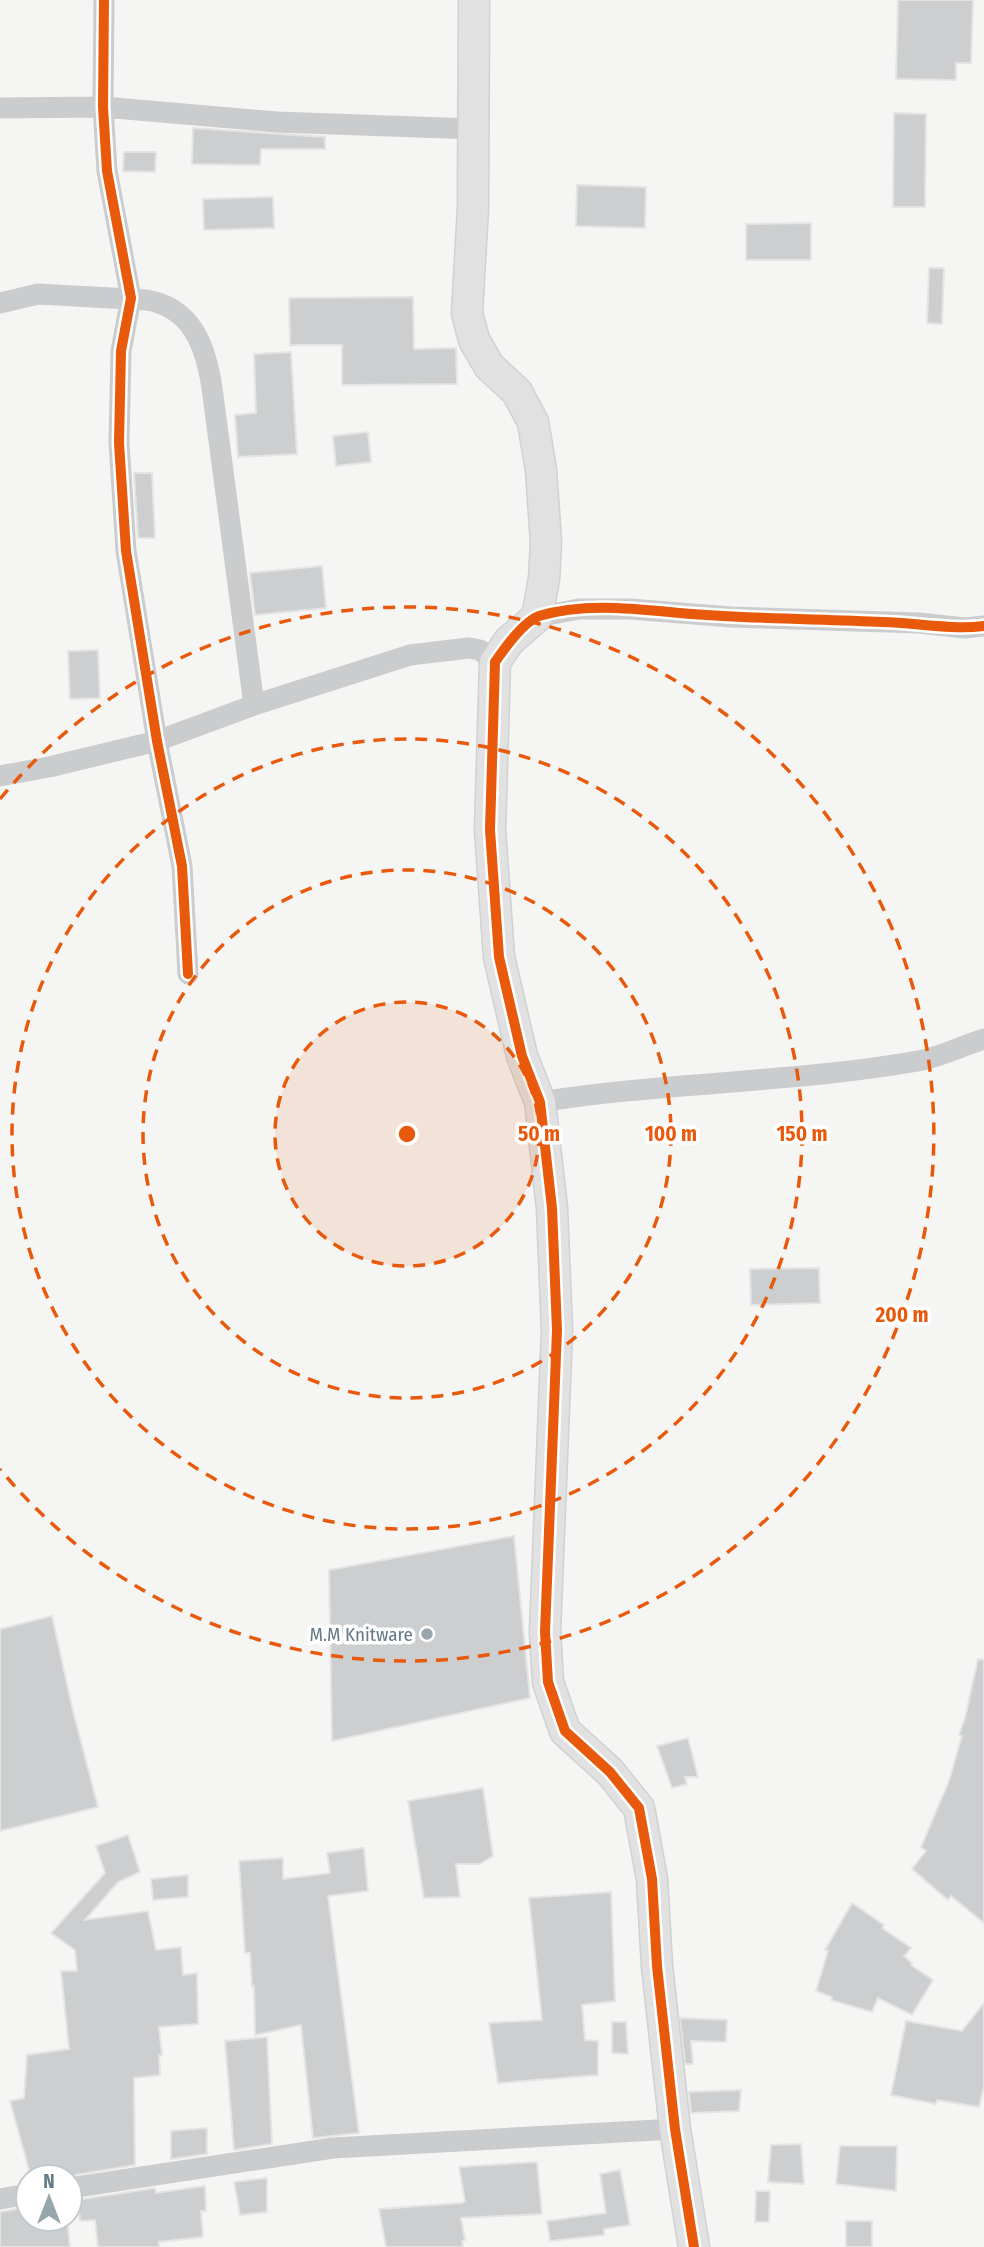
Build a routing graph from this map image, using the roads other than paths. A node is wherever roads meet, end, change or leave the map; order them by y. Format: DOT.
graph roads {
  1 [pos="104,0"];
  2 [pos="474,0"];
  3 [pos="103,107"];
  4 [pos="0,108"];
  5 [pos="473,130"];
  6 [pos="131,298"];
  7 [pos="0,303"];
  8 [pos="537,617"];
  9 [pos="984,626"];
  10 [pos="495,662"];
  11 [pos="254,705"];
  12 [pos="157,741"];
  13 [pos="0,776"];
  14 [pos="188,974"];
  15 [pos="984,1040"];
  16 [pos="540,1102"];
  17 [pos="675,2129"];
  18 [pos="84,2186"];
  19 [pos="694,2247"];
  1 -- 3 [label="street"];
  2 -- 5 [label="street"];
  3 -- 4 [label="street"];
  3 -- 5 [label="street"];
  3 -- 6 [label="street"];
  5 -- 8 [label="street"];
  6 -- 7 [label="street"];
  6 -- 11 [label="street"];
  6 -- 12 [label="street"];
  8 -- 9 [label="street"];
  8 -- 10 [label="street"];
  10 -- 11 [label="street"];
  10 -- 16 [label="street"];
  11 -- 12 [label="street"];
  12 -- 13 [label="street"];
  12 -- 14 [label="street"];
  15 -- 16 [label="street"];
  16 -- 17 [label="street"];
  17 -- 18 [label="street"];
  17 -- 19 [label="street"];
}
